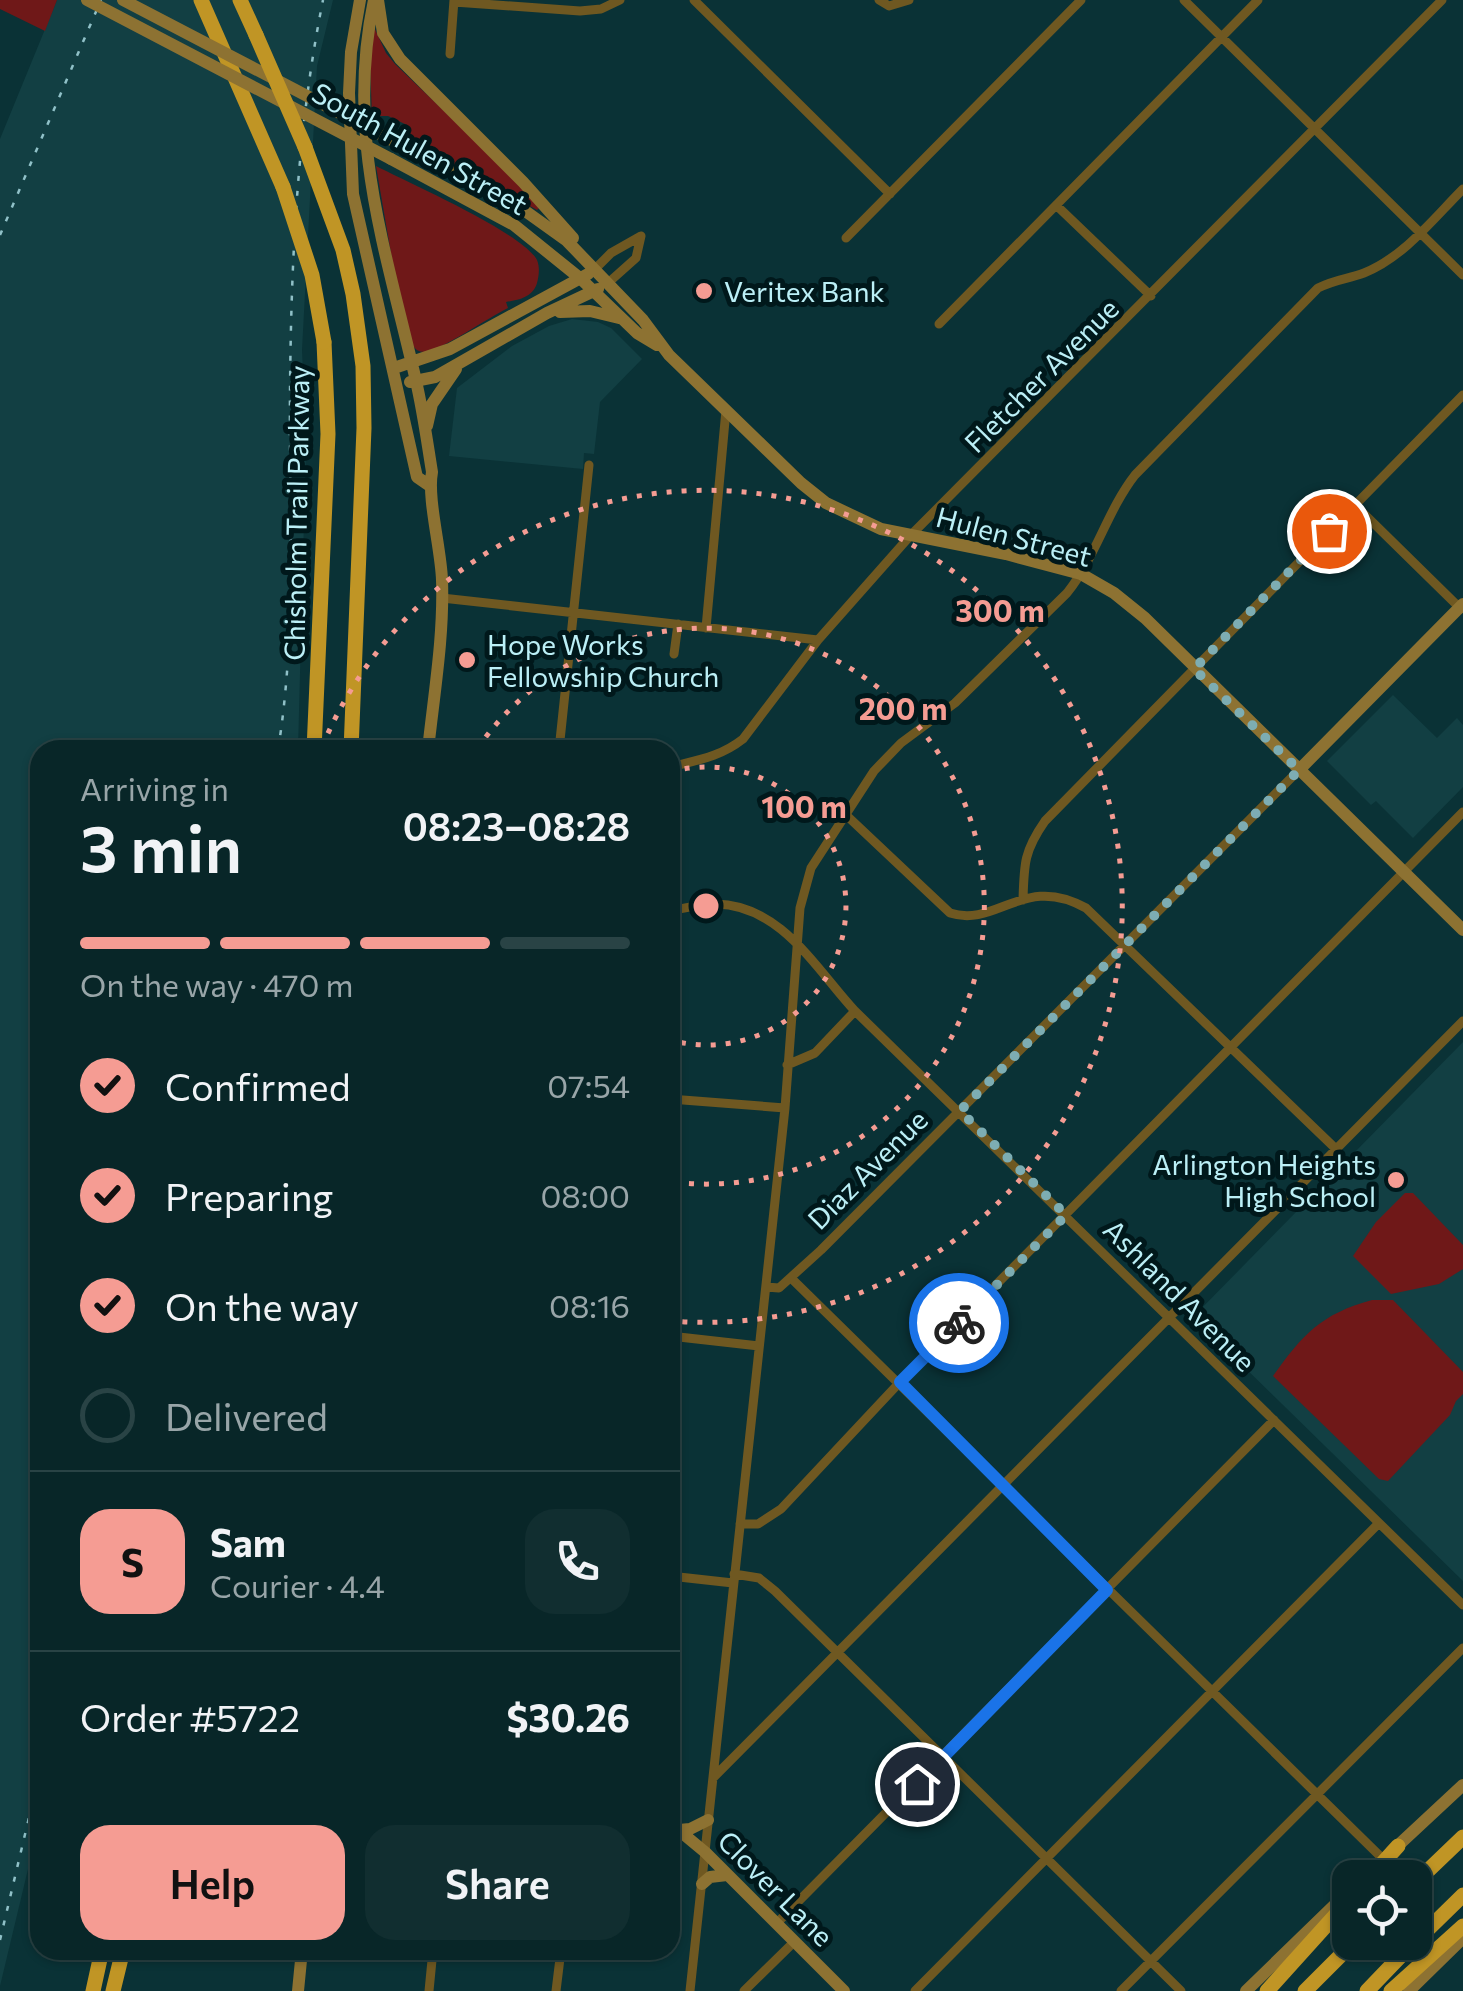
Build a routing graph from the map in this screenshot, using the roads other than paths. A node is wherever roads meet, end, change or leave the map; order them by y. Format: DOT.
graph roads {
  1 [pos="87,0"];
  2 [pos="124,0"];
  3 [pos="201,0"];
  4 [pos="240,0"];
  5 [pos="360,0"];
  6 [pos="376,0"];
  7 [pos="620,0"];
  8 [pos="694,0"];
  9 [pos="879,0"];
  10 [pos="909,0"];
  11 [pos="1081,0"];
  12 [pos="1184,0"];
  13 [pos="1258,0"];
  14 [pos="1442,0"];
  15 [pos="454,1"];
  16 [pos="1221,37"];
  17 [pos="450,54"];
  18 [pos="1316,130"];
  19 [pos="1463,189"];
  20 [pos="890,194"];
  21 [pos="1056,205"];
  22 [pos="1420,232"];
  23 [pos="846,238"];
  24 [pos="594,270"];
  25 [pos="1463,275"];
  26 [pos="582,279"];
  27 [pos="608,283"];
  28 [pos="594,291"];
  29 [pos="1151,296"];
  30 [pos="548,313"];
  31 [pos="624,320"];
  32 [pos="939,324"];
  33 [pos="663,349"];
  34 [pos="462,361"];
  35 [pos="412,365"];
  36 [pos="394,368"];
  37 [pos="416,380"];
  38 [pos="398,386"];
  39 [pos="1463,395"];
  40 [pos="726,410"];
  41 [pos="426,433"];
  42 [pos="589,464"];
  43 [pos="430,486"];
  44 [pos="1355,505"];
  45 [pos="910,536"];
  46 [pos="1081,574"];
  47 [pos="442,598"];
  48 [pos="1462,607"];
  49 [pos="575,613"];
  50 [pos="678,624"];
  51 [pos="706,628"];
  52 [pos="818,640"];
  53 [pos="674,654"];
  54 [pos="1194,669"];
  55 [pos="314,740"];
  56 [pos="351,740"];
  57 [pos="429,740"];
  58 [pos="560,740"];
  59 [pos="680,765"];
  60 [pos="1299,770"];
  61 [pos="1463,812"];
  62 [pos="845,814"];
  63 [pos="1404,873"];
  64 [pos="1023,900"];
  65 [pos="680,909"];
  66 [pos="1463,930"];
  67 [pos="798,942"];
  68 [pos="1126,944"];
  69 [pos="855,1010"];
  70 [pos="1463,1021"];
  71 [pos="1232,1048"];
  72 [pos="787,1065"];
  73 [pos="680,1100"];
  74 [pos="785,1108"];
  75 [pos="960,1111"];
  76 [pos="1336,1150"];
  77 [pos="1066,1215"];
  78 [pos="791,1278"];
  79 [pos="766,1287"];
  80 [pos="1170,1318"];
  81 [pos="680,1337"];
  82 [pos="759,1346"];
  83 [pos="900,1382"];
  84 [pos="1274,1420"];
  85 [pos="1003,1486"];
  86 [pos="1379,1523"];
  87 [pos="740,1524"];
  88 [pos="680,1576"];
  89 [pos="733,1578"];
  90 [pos="1107,1590"];
  91 [pos="1463,1606"];
  92 [pos="1463,1648"];
  93 [pos="838,1653"];
  94 [pos="1212,1693"];
  95 [pos="944,1757"];
  96 [pos="713,1778"];
  97 [pos="1463,1786"];
  98 [pos="1314,1795"];
  99 [pos="708,1820"];
  100 [pos="680,1827"];
  101 [pos="680,1830"];
  102 [pos="1463,1837"];
  103 [pos="1398,1846"];
  104 [pos="704,1852"];
  105 [pos="1047,1859"];
  106 [pos="1382,1860"];
  107 [pos="1384,1860"];
  108 [pos="1432,1867"];
  109 [pos="727,1875"];
  110 [pos="702,1884"];
  111 [pos="1463,1895"];
  112 [pos="1332,1907"];
  113 [pos="1332,1919"];
  114 [pos="776,1924"];
  115 [pos="1432,1925"];
  116 [pos="1463,1926"];
  117 [pos="1463,1938"];
  118 [pos="794,1942"];
  119 [pos="100,1960"];
  120 [pos="120,1960"];
  121 [pos="301,1960"];
  122 [pos="432,1960"];
  123 [pos="560,1960"];
  124 [pos="1336,1960"];
  125 [pos="1397,1960"];
  126 [pos="1151,1961"];
  127 [pos="93,1991"];
  128 [pos="113,1991"];
  129 [pos="298,1991"];
  130 [pos="429,1991"];
  131 [pos="556,1991"];
  132 [pos="690,1991"];
  133 [pos="744,1991"];
  134 [pos="844,1991"];
  135 [pos="916,1991"];
  136 [pos="1122,1991"];
  137 [pos="1181,1991"];
  138 [pos="1246,1991"];
  139 [pos="1267,1991"];
  140 [pos="1306,1991"];
  141 [pos="1366,1991"];
  142 [pos="1391,1991"];
  143 [pos="1410,1991"];
  1 -- 26 [label="main road, South Hulen Street, bridge"];
  2 -- 24 [label="main road, South Hulen Street, bridge"];
  3 -- 55 [label="highway, Chisholm Trail Parkway, bridge"];
  4 -- 56 [label="highway, bridge"];
  5 -- 36 [label="main road"];
  6 -- 24 [label="main road"];
  6 -- 35 [label="main road"];
  7 -- 15 [label="street"];
  8 -- 20 [label="street"];
  9 -- 10 [label="street"];
  11 -- 20 [label="street"];
  12 -- 16 [label="street"];
  13 -- 16 [label="street"];
  14 -- 18 [label="street, Fletcher Avenue"];
  15 -- 17 [label="street"];
  16 -- 18 [label="street"];
  16 -- 21 [label="street"];
  18 -- 22 [label="street"];
  18 -- 29 [label="street, Fletcher Avenue"];
  19 -- 22 [label="street"];
  20 -- 23 [label="street"];
  21 -- 29 [label="street"];
  21 -- 32 [label="street"];
  22 -- 25 [label="street"];
  22 -- 46 [label="street"];
  24 -- 26 [label="main road"];
  24 -- 27 [label="main road, South Hulen Street"];
  24 -- 27 [label="street"];
  26 -- 28 [label="main road, South Hulen Street"];
  26 -- 35 [label="main road"];
  27 -- 28 [label="main road"];
  27 -- 33 [label="main road, South Hulen Street"];
  28 -- 30 [label="main road"];
  28 -- 31 [label="main road, South Hulen Street"];
  29 -- 45 [label="street, Fletcher Avenue"];
  30 -- 31 [label="main road"];
  30 -- 34 [label="main road"];
  31 -- 33 [label="main road, South Hulen Street"];
  33 -- 40 [label="main road, Hulen Street"];
  34 -- 37 [label="main road"];
  34 -- 41 [label="main road"];
  35 -- 36 [label="main road"];
  35 -- 37 [label="main road"];
  36 -- 38 [label="main road"];
  37 -- 38 [label="main road"];
  37 -- 41 [label="main road"];
  38 -- 43 [label="main road"];
  39 -- 44 [label="street"];
  40 -- 45 [label="main road, Hulen Street"];
  40 -- 51 [label="street"];
  41 -- 43 [label="main road"];
  42 -- 49 [label="street"];
  43 -- 47 [label="main road"];
  44 -- 48 [label="street"];
  44 -- 54 [label="street"];
  45 -- 46 [label="main road, Hulen Street"];
  45 -- 52 [label="street, Fletcher Avenue"];
  46 -- 54 [label="main road, Hulen Street"];
  46 -- 62 [label="street"];
  47 -- 49 [label="street"];
  47 -- 57 [label="main road"];
  48 -- 60 [label="main road, Diaz Avenue"];
  49 -- 50 [label="street"];
  49 -- 58 [label="street"];
  50 -- 51 [label="street"];
  50 -- 53 [label="street"];
  51 -- 52 [label="street"];
  52 -- 59 [label="street, Fletcher Avenue"];
  54 -- 60 [label="main road, Hulen Street"];
  54 -- 64 [label="street"];
  60 -- 63 [label="main road, Hulen Street"];
  60 -- 68 [label="street, Diaz Avenue"];
  61 -- 63 [label="street"];
  62 -- 64 [label="street"];
  62 -- 67 [label="street"];
  63 -- 66 [label="main road, Hulen Street"];
  63 -- 71 [label="street"];
  64 -- 68 [label="street"];
  65 -- 67 [label="street, Ashland Avenue"];
  67 -- 69 [label="street, Ashland Avenue"];
  67 -- 72 [label="street"];
  68 -- 71 [label="street"];
  68 -- 75 [label="street, Diaz Avenue"];
  69 -- 72 [label="street"];
  69 -- 75 [label="street, Ashland Avenue"];
  70 -- 76 [label="street"];
  71 -- 76 [label="street"];
  71 -- 77 [label="street"];
  72 -- 74 [label="street"];
  73 -- 74 [label="street"];
  74 -- 79 [label="street"];
  75 -- 77 [label="street, Ashland Avenue"];
  75 -- 78 [label="street, Diaz Avenue"];
  76 -- 80 [label="street"];
  77 -- 80 [label="street, Ashland Avenue"];
  77 -- 83 [label="street"];
  78 -- 79 [label="street, Diaz Avenue"];
  78 -- 83 [label="street"];
  79 -- 82 [label="street"];
  80 -- 84 [label="street, Ashland Avenue"];
  80 -- 85 [label="street"];
  81 -- 82 [label="street"];
  82 -- 87 [label="street"];
  83 -- 85 [label="street"];
  83 -- 87 [label="street"];
  84 -- 86 [label="street, Ashland Avenue"];
  84 -- 90 [label="street"];
  85 -- 90 [label="street"];
  85 -- 93 [label="street"];
  86 -- 91 [label="street, Ashland Avenue"];
  86 -- 94 [label="street"];
  87 -- 89 [label="street"];
  88 -- 89 [label="street"];
  89 -- 93 [label="street"];
  89 -- 96 [label="street"];
  90 -- 94 [label="street"];
  90 -- 95 [label="street"];
  92 -- 98 [label="street"];
  93 -- 95 [label="street"];
  93 -- 96 [label="street"];
  94 -- 98 [label="street"];
  94 -- 105 [label="street"];
  95 -- 105 [label="street"];
  95 -- 114 [label="street"];
  96 -- 99 [label="street"];
  97 -- 103 [label="main road"];
  98 -- 106 [label="street"];
  98 -- 126 [label="street"];
  99 -- 100 [label="main road"];
  99 -- 104 [label="street"];
  101 -- 104 [label="main road, Clover Lane"];
  102 -- 108 [label="highway"];
  103 -- 106 [label="main road"];
  103 -- 107 [label="highway"];
  104 -- 109 [label="main road, Clover Lane"];
  104 -- 110 [label="street"];
  105 -- 126 [label="street"];
  105 -- 135 [label="street"];
  109 -- 110 [label="main road"];
  109 -- 114 [label="main road, Clover Lane"];
  110 -- 132 [label="street"];
  111 -- 115 [label="highway"];
  112 -- 138 [label="main road"];
  113 -- 139 [label="highway"];
  114 -- 118 [label="main road, Clover Lane"];
  116 -- 142 [label="highway"];
  117 -- 143 [label="main road"];
  118 -- 133 [label="street"];
  118 -- 134 [label="main road, Clover Lane"];
  119 -- 127 [label="highway"];
  120 -- 128 [label="highway"];
  121 -- 129 [label="main road"];
  122 -- 130 [label="street"];
  123 -- 131 [label="street"];
  124 -- 140 [label="highway"];
  125 -- 141 [label="highway"];
  126 -- 136 [label="street"];
  126 -- 137 [label="street"];
}
